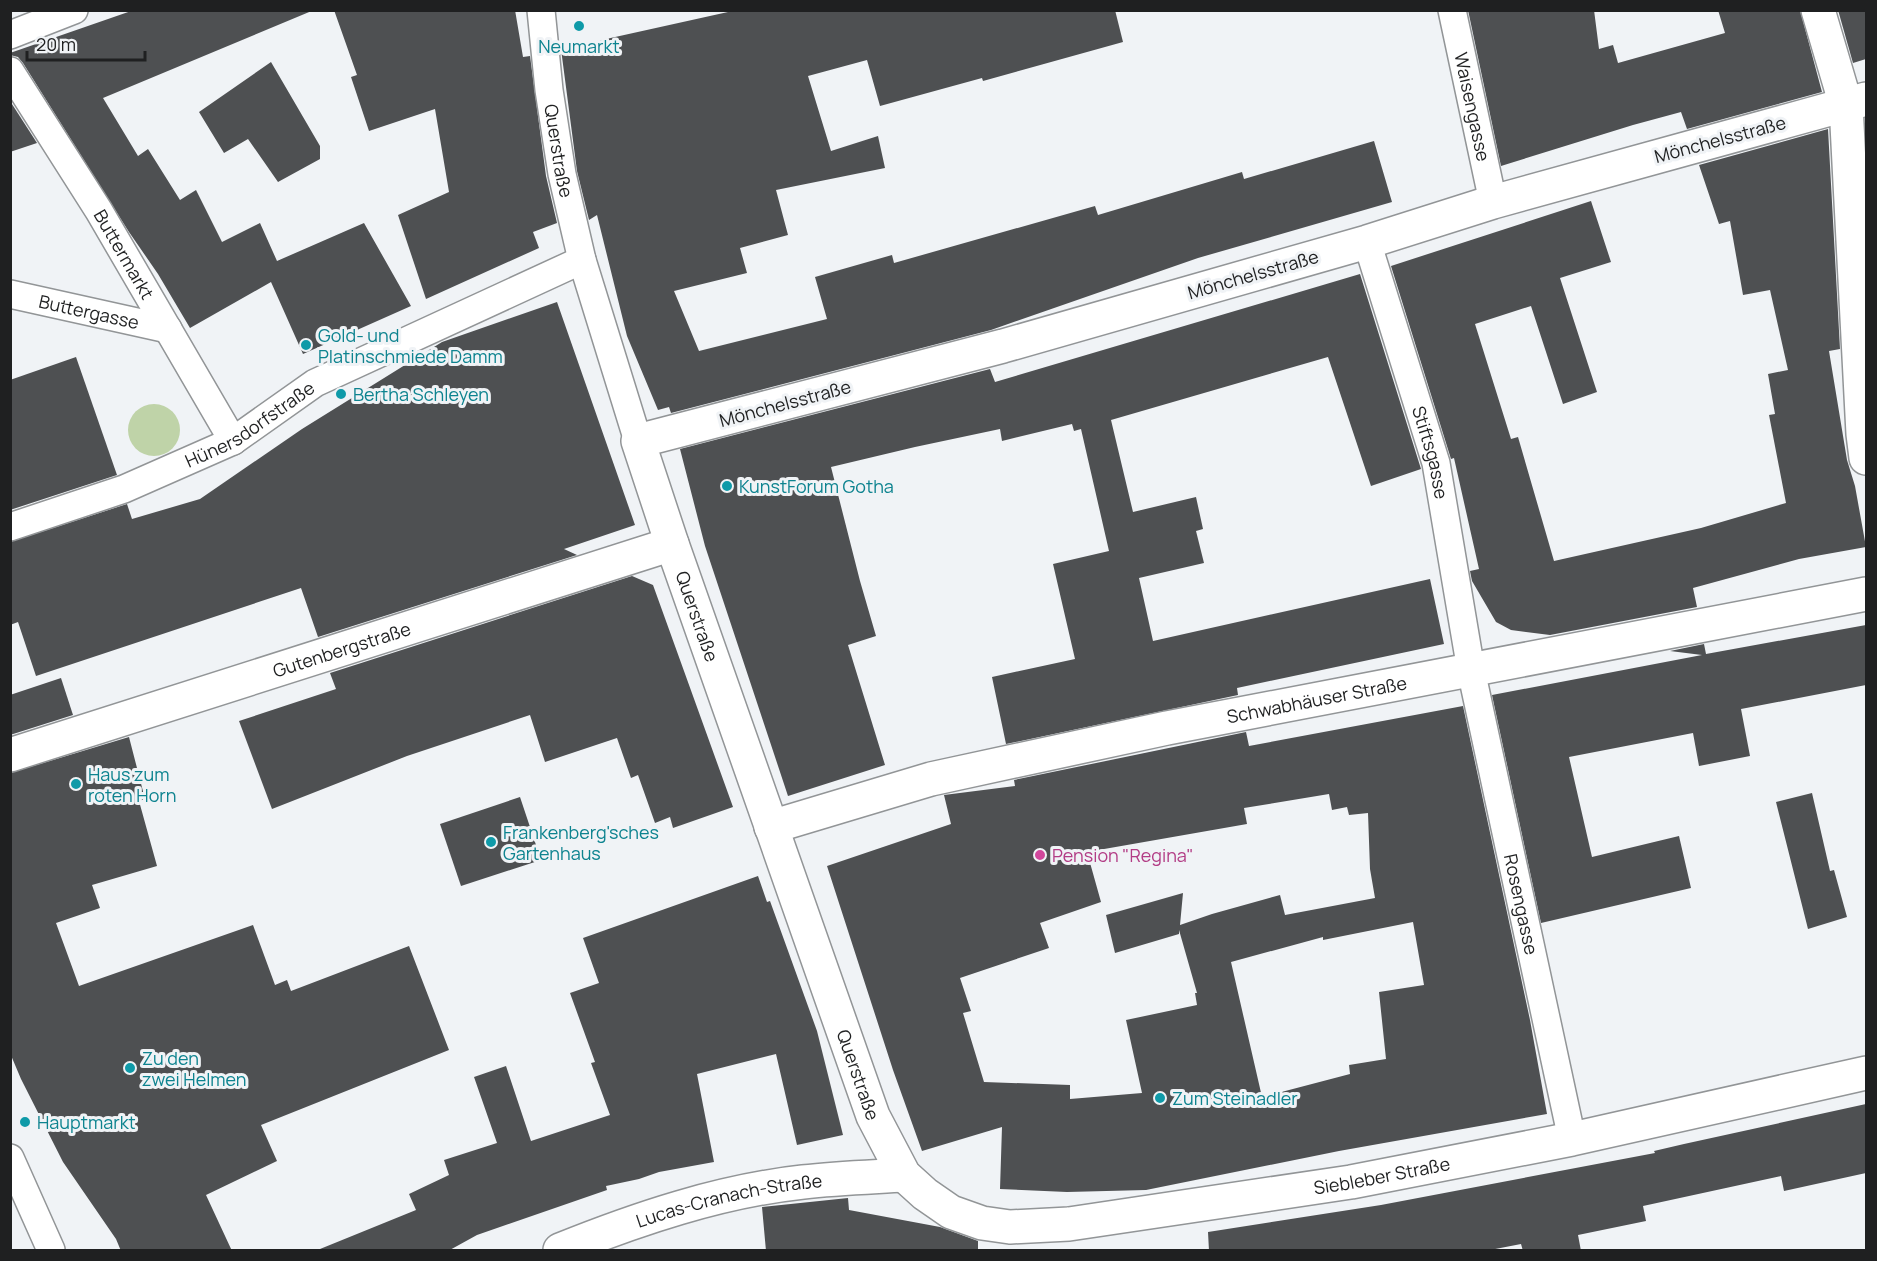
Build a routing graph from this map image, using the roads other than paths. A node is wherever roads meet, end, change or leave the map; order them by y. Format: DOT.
graph roads {
  1 [pos="74,10"];
  2 [pos="541,10"];
  3 [pos="1452,10"];
  4 [pos="1818,10"];
  5 [pos="10,35"];
  6 [pos="10,71"];
  7 [pos="1856,102"];
  8 [pos="1493,202"];
  9 [pos="1367,242"];
  10 [pos="582,260"];
  11 [pos="10,294"];
  12 [pos="168,329"];
  13 [pos="232,441"];
  14 [pos="638,441"];
  15 [pos="1866,458"];
  16 [pos="10,527"];
  17 [pos="672,544"];
  18 [pos="1866,594"];
  19 [pos="1471,670"];
  20 [pos="10,755"];
  21 [pos="771,827"];
  22 [pos="1866,1073"];
  23 [pos="1572,1139"];
  24 [pos="10,1158"];
  25 [pos="904,1175"];
  26 [pos="51,1251"];
  27 [pos="560,1251"];
  1 -- 5 [label="street"];
  2 -- 10 [label="street, Querstraße"];
  3 -- 8 [label="street, Waisengasse"];
  4 -- 7 [label="street"];
  6 -- 12 [label="street, Buttermarkt"];
  7 -- 8 [label="street, Mönchelsstraße"];
  7 -- 15 [label="street"];
  8 -- 9 [label="street, Mönchelsstraße"];
  9 -- 14 [label="street, Mönchelsstraße"];
  9 -- 19 [label="street, Stiftsgasse"];
  10 -- 13 [label="street, Hünersdorfstraße"];
  10 -- 14 [label="street, Querstraße"];
  11 -- 12 [label="street, Buttergasse"];
  12 -- 13 [label="street, Buttermarkt"];
  13 -- 16 [label="street, Hünersdorfstraße"];
  14 -- 17 [label="street, Querstraße"];
  17 -- 20 [label="street, Gutenbergstraße"];
  17 -- 21 [label="street, Querstraße"];
  18 -- 19 [label="street, Schwabhäuser Straße"];
  19 -- 21 [label="street, Schwabhäuser Straße"];
  19 -- 23 [label="street, Rosengasse"];
  21 -- 25 [label="street, Querstraße"];
  22 -- 23 [label="street, Siebleber Straße"];
  23 -- 25 [label="street, Siebleber Straße"];
  24 -- 26 [label="street"];
  25 -- 27 [label="street, Lucas-Cranach-Straße"];
}
